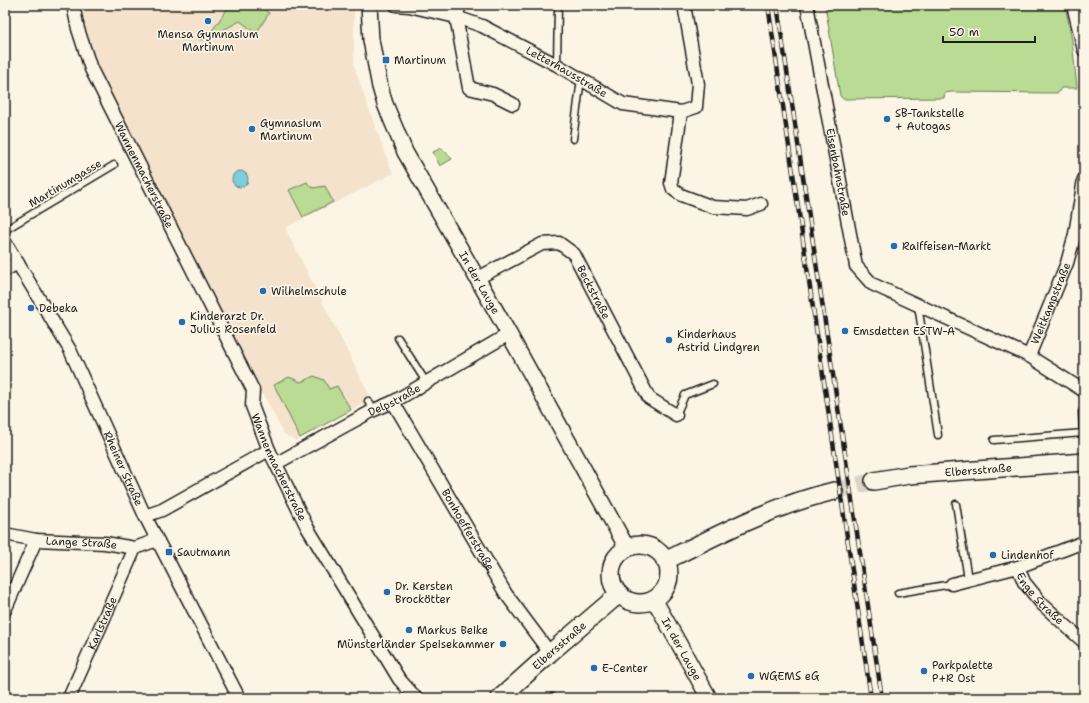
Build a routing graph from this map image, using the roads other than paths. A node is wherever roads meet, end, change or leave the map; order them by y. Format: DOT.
graph roads {
  1 [pos="73,5"];
  2 [pos="369,5"];
  3 [pos="396,5"];
  4 [pos="460,5"];
  5 [pos="558,5"];
  6 [pos="684,5"];
  7 [pos="806,5"];
  8 [pos="1073,5"];
  9 [pos="456,18"];
  10 [pos="1084,47"];
  11 [pos="557,65"];
  12 [pos="581,79"];
  13 [pos="513,104"];
  14 [pos="681,112"];
  15 [pos="573,139"];
  16 [pos="114,165"];
  17 [pos="1084,179"];
  18 [pos="761,204"];
  19 [pos="5,230"];
  20 [pos="5,242"];
  21 [pos="18,263"];
  22 [pos="5,270"];
  23 [pos="478,278"];
  24 [pos="918,305"];
  25 [pos="509,334"];
  26 [pos="398,338"];
  27 [pos="1029,356"];
  28 [pos="426,382"];
  29 [pos="713,384"];
  30 [pos="1084,391"];
  31 [pos="393,402"];
  32 [pos="1084,409"];
  33 [pos="676,415"];
  34 [pos="938,435"];
  35 [pos="994,440"];
  36 [pos="269,450"];
  37 [pos="1084,462"];
  38 [pos="277,463"];
  39 [pos="874,481"];
  40 [pos="834,491"];
  41 [pos="956,504"];
  42 [pos="145,516"];
  43 [pos="5,534"];
  44 [pos="36,540"];
  45 [pos="157,540"];
  46 [pos="1084,542"];
  47 [pos="135,548"];
  48 [pos="627,548"];
  49 [pos="665,560"];
  50 [pos="1018,567"];
  51 [pos="968,579"];
  52 [pos="952,584"];
  53 [pos="898,593"];
  54 [pos="619,594"];
  55 [pos="654,599"];
  56 [pos="5,610"];
  57 [pos="1084,642"];
  58 [pos="550,653"];
  59 [pos="69,698"];
  60 [pos="239,698"];
  61 [pos="416,698"];
  62 [pos="500,698"];
  63 [pos="709,698"];
  1 -- 36 [label="street, Wannenmacherstraße"];
  2 -- 23 [label="street, In der Lauge"];
  3 -- 9 [label="street, Letterhausstraße"];
  4 -- 9 [label="street"];
  5 -- 11 [label="lane"];
  6 -- 14 [label="street"];
  7 -- 24 [label="street, Eisenbahnstraße"];
  8 -- 10 [label="street"];
  9 -- 11 [label="street, Letterhausstraße"];
  9 -- 13 [label="street"];
  11 -- 12 [label="street, Letterhausstraße"];
  12 -- 14 [label="street, Letterhausstraße"];
  12 -- 15 [label="lane"];
  14 -- 18 [label="street"];
  16 -- 19 [label="lane, Martinumgasse"];
  17 -- 27 [label="street, Weitkampstraße"];
  20 -- 21 [label="street, Rheiner Straße"];
  21 -- 22 [label="street"];
  21 -- 42 [label="street, Rheiner Straße"];
  23 -- 25 [label="street, In der Lauge"];
  23 -- 33 [label="street, Beckstraße"];
  24 -- 27 [label="street, Eisenbahnstraße"];
  24 -- 34 [label="lane"];
  25 -- 28 [label="street, Delpstraße"];
  25 -- 48 [label="street, In der Lauge"];
  26 -- 28 [label="lane"];
  27 -- 30 [label="street, Eisenbahnstraße"];
  28 -- 31 [label="street, Delpstraße"];
  29 -- 33 [label="lane"];
  31 -- 38 [label="street, Delpstraße"];
  31 -- 58 [label="street, Bonhoefferstraße"];
  32 -- 35 [label="lane"];
  36 -- 38 [label="street, Wannenmacherstraße"];
  36 -- 42 [label="street"];
  37 -- 39 [label="main road, Elbersstraße"];
  38 -- 61 [label="street, Wannenmacherstraße"];
  40 -- 49 [label="main road"];
  41 -- 51 [label="lane"];
  42 -- 45 [label="street, Rheiner Straße"];
  43 -- 44 [label="street, Lange Straße"];
  44 -- 47 [label="street, Lange Straße"];
  44 -- 56 [label="street"];
  45 -- 47 [label="street, Lange Straße"];
  45 -- 60 [label="street, Rheiner Straße"];
  46 -- 50 [label="street"];
  47 -- 59 [label="street, Karlstraße"];
  48 -- 49 [label="main road"];
  48 -- 54 [label="main road"];
  49 -- 55 [label="main road"];
  50 -- 51 [label="street"];
  50 -- 57 [label="street, Enge Straße"];
  51 -- 52 [label="street"];
  52 -- 53 [label="lane"];
  54 -- 55 [label="main road"];
  54 -- 58 [label="main road, Elbersstraße"];
  55 -- 63 [label="street, In der Lauge"];
  58 -- 62 [label="main road, Elbersstraße"];
}
